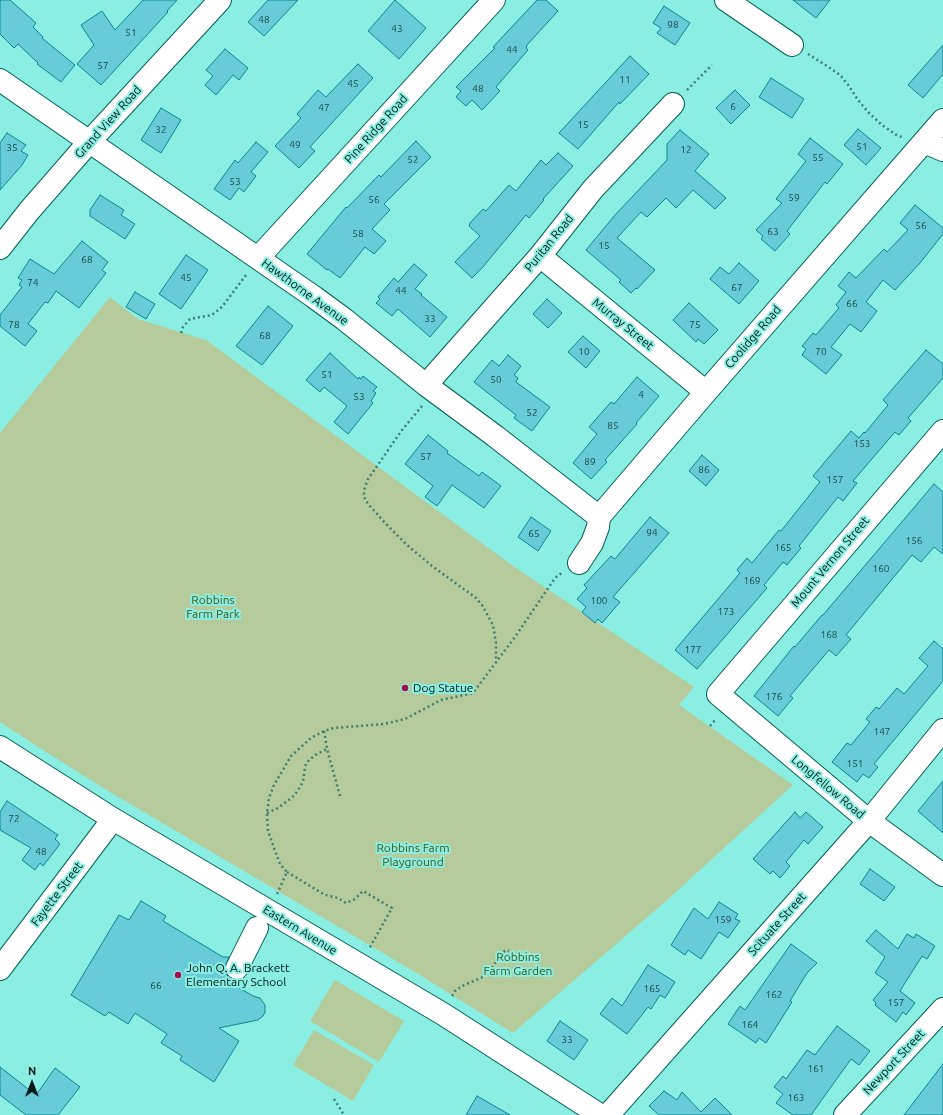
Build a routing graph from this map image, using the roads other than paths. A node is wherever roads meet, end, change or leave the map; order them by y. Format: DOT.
graph roads {
  1 [pos="220,0"];
  2 [pos="494,0"];
  3 [pos="736,2"];
  4 [pos="792,45"];
  5 [pos="0,80"];
  6 [pos="674,104"];
  7 [pos="943,120"];
  8 [pos="90,141"];
  9 [pos="934,146"];
  10 [pos="0,248"];
  11 [pos="540,256"];
  12 [pos="258,258"];
  13 [pos="430,388"];
  14 [pos="706,392"];
  15 [pos="943,431"];
  16 [pos="599,517"];
  17 [pos="579,563"];
  18 [pos="718,694"];
  19 [pos="943,730"];
  20 [pos="0,747"];
  21 [pos="113,819"];
  22 [pos="869,821"];
  23 [pos="943,875"];
  24 [pos="257,928"];
  25 [pos="237,968"];
  26 [pos="0,970"];
  27 [pos="943,1009"];
  28 [pos="600,1115"];
  29 [pos="608,1115"];
  30 [pos="845,1115"];
  1 -- 8 [label="street, Grand View Road"];
  2 -- 12 [label="street, Pine Ridge Road"];
  3 -- 4 [label="street"];
  5 -- 8 [label="street, Hawthorne Avenue"];
  6 -- 11 [label="street, Puritan Road"];
  7 -- 9 [label="street, Coolidge Road"];
  8 -- 10 [label="street, Grand View Road"];
  8 -- 12 [label="street, Hawthorne Avenue"];
  9 -- 14 [label="street, Coolidge Road"];
  11 -- 13 [label="street, Puritan Road"];
  11 -- 14 [label="street, Murray Street"];
  12 -- 13 [label="street, Hawthorne Avenue"];
  13 -- 16 [label="street, Hawthorne Avenue"];
  14 -- 16 [label="street, Coolidge Road"];
  15 -- 18 [label="street, Mount Vernon Street"];
  16 -- 17 [label="street, Coolidge Road"];
  18 -- 22 [label="street, Longfellow Road"];
  19 -- 22 [label="street, Scituate Street"];
  20 -- 21 [label="street, Eastern Avenue"];
  21 -- 26 [label="street, Fayette Street"];
  21 -- 28 [label="street, Eastern Avenue"];
  22 -- 23 [label="street, Longfellow Road"];
  22 -- 29 [label="street, Scituate Street"];
  24 -- 25 [label="street"];
  27 -- 30 [label="street, Newport Street"];
}
